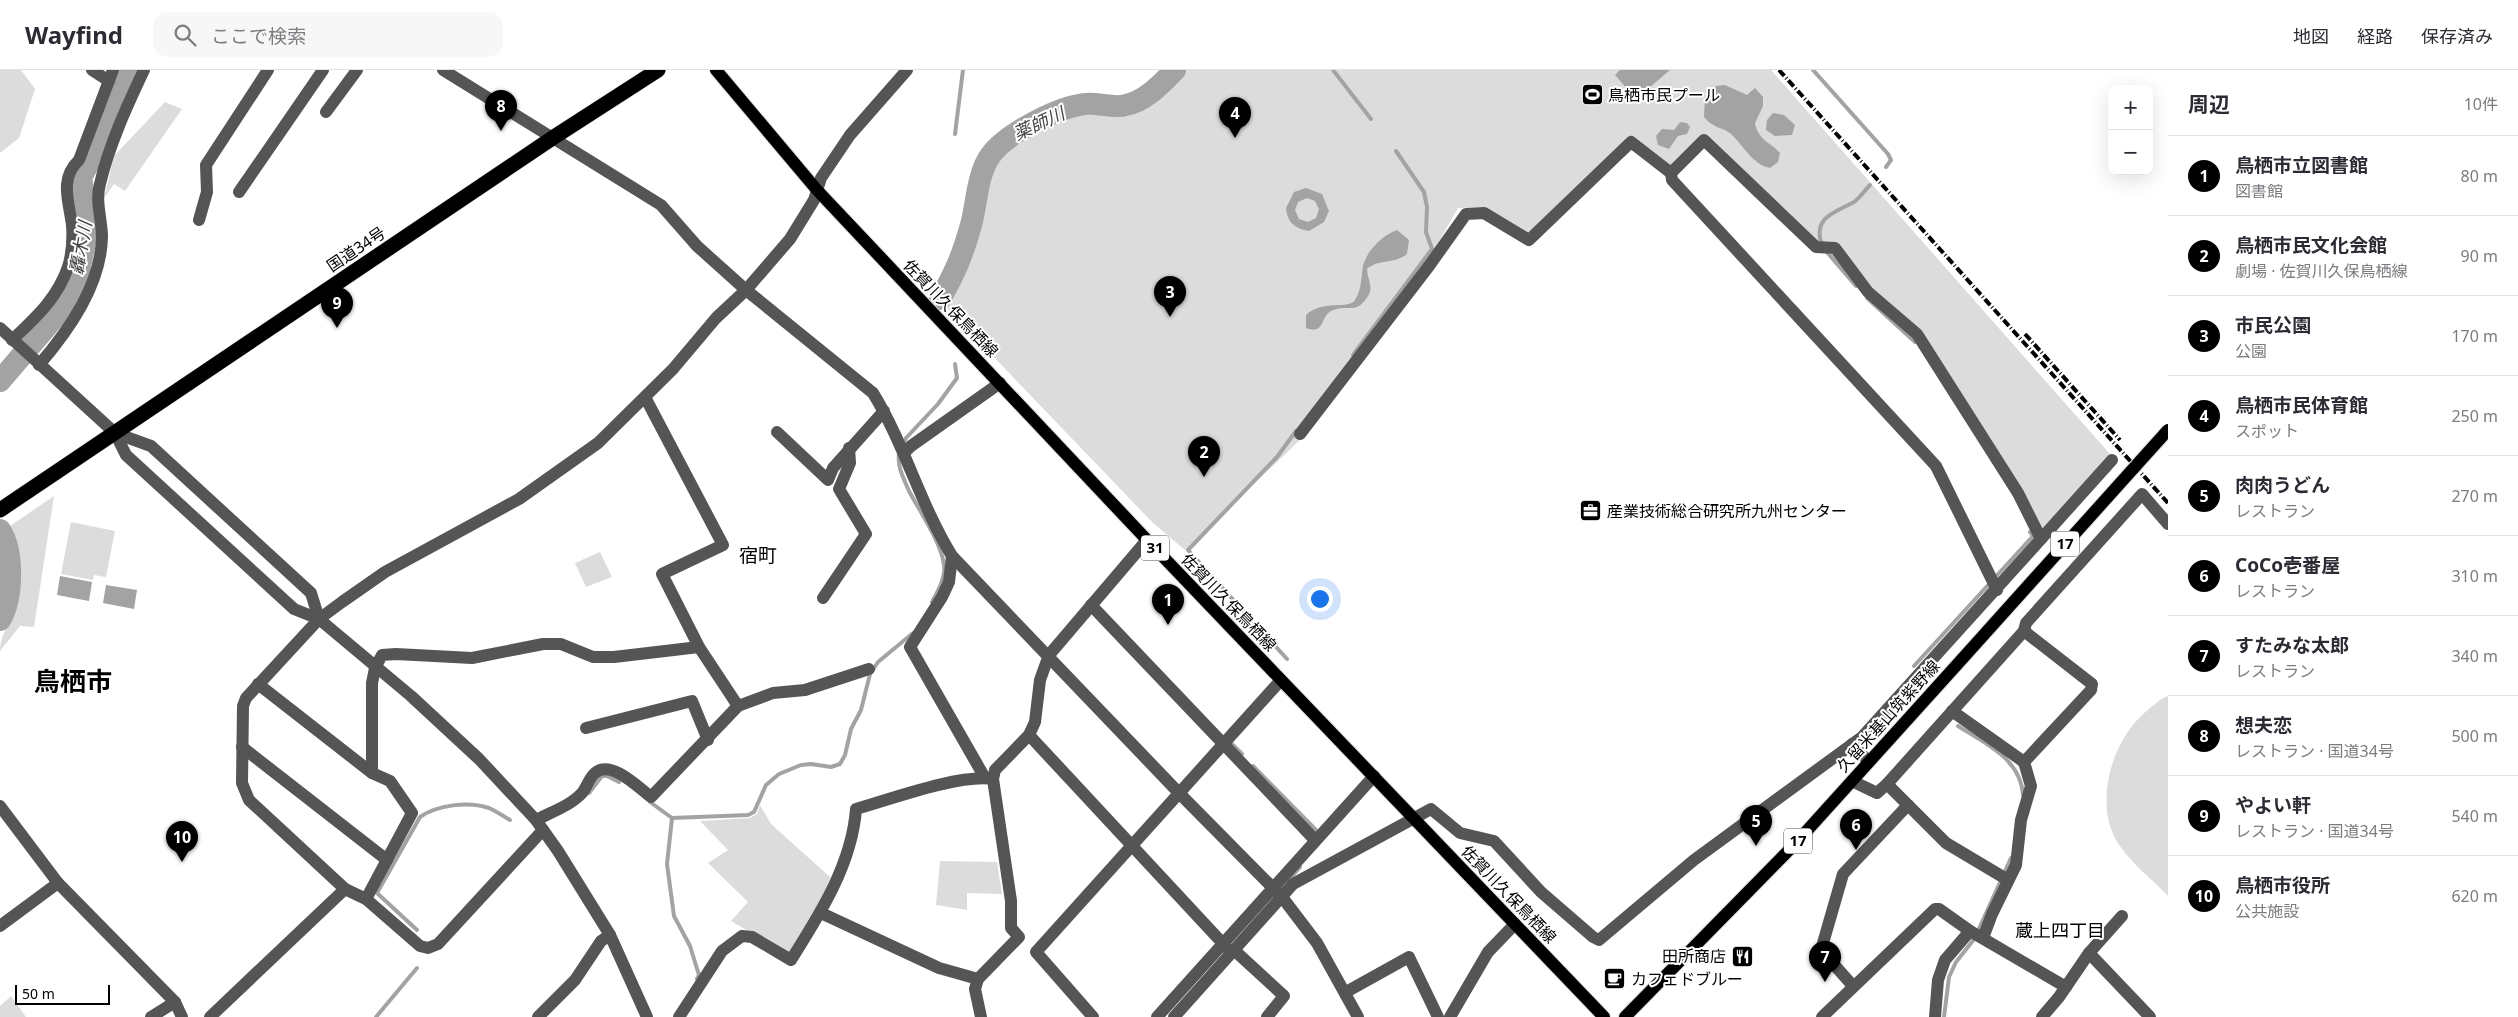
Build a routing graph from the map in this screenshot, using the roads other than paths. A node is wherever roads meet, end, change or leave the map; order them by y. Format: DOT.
graph roads {
  1 [pos="92,70"];
  2 [pos="144,70"];
  3 [pos="268,70"];
  4 [pos="323,70"];
  5 [pos="356,70"];
  6 [pos="443,70"];
  7 [pos="658,70"];
  8 [pos="716,70"];
  9 [pos="907,70"];
  10 [pos="111,75"];
  11 [pos="326,112"];
  12 [pos="554,137"];
  13 [pos="1671,173"];
  14 [pos="817,190"];
  15 [pos="238,192"];
  16 [pos="199,220"];
  17 [pos="746,290"];
  18 [pos="0,328"];
  19 [pos="14,342"];
  20 [pos="38,364"];
  21 [pos="1000,383"];
  22 [pos="645,397"];
  23 [pos="884,411"];
  24 [pos="2168,430"];
  25 [pos="777,432"];
  26 [pos="116,434"];
  27 [pos="1300,434"];
  28 [pos="849,448"];
  29 [pos="904,453"];
  30 [pos="2112,460"];
  31 [pos="5,506"];
  32 [pos="2168,524"];
  33 [pos="2041,539"];
  34 [pos="1147,540"];
  35 [pos="952,556"];
  36 [pos="1997,590"];
  37 [pos="823,598"];
  38 [pos="1091,605"];
  39 [pos="319,619"];
  40 [pos="2024,631"];
  41 [pos="699,647"];
  42 [pos="1049,655"];
  43 [pos="375,668"];
  44 [pos="869,669"];
  45 [pos="1281,680"];
  46 [pos="258,684"];
  47 [pos="738,706"];
  48 [pos="1952,711"];
  49 [pos="586,728"];
  50 [pos="1029,735"];
  51 [pos="708,740"];
  52 [pos="1224,743"];
  53 [pos="1852,744"];
  54 [pos="242,747"];
  55 [pos="1869,762"];
  56 [pos="2024,762"];
  57 [pos="372,773"];
  58 [pos="1374,776"];
  59 [pos="989,779"];
  60 [pos="1852,781"];
  61 [pos="1886,784"];
  62 [pos="1179,793"];
  63 [pos="1908,805"];
  64 [pos="0,806"];
  65 [pos="1414,820"];
  66 [pos="539,825"];
  67 [pos="1315,840"];
  68 [pos="1131,846"];
  69 [pos="387,860"];
  70 [pos="2004,878"];
  71 [pos="58,883"];
  72 [pos="1271,888"];
  73 [pos="345,890"];
  74 [pos="1282,897"];
  75 [pos="366,899"];
  76 [pos="821,913"];
  77 [pos="2122,916"];
  78 [pos="1515,924"];
  79 [pos="0,926"];
  80 [pos="1977,934"];
  81 [pos="610,935"];
  82 [pos="1019,937"];
  83 [pos="1223,943"];
  84 [pos="1036,952"];
  85 [pos="1233,952"];
  86 [pos="2089,953"];
  87 [pos="978,978"];
  88 [pos="1853,986"];
  89 [pos="2066,987"];
  90 [pos="1346,992"];
  91 [pos="174,1002"];
  92 [pos="1166,1015"];
  93 [pos="151,1017"];
  94 [pos="182,1017"];
  95 [pos="210,1017"];
  96 [pos="538,1017"];
  97 [pos="647,1017"];
  98 [pos="679,1017"];
  99 [pos="981,1017"];
  100 [pos="1093,1017"];
  101 [pos="1267,1017"];
  102 [pos="1358,1017"];
  103 [pos="1438,1017"];
  104 [pos="1450,1017"];
  105 [pos="1604,1017"];
  106 [pos="1625,1017"];
  107 [pos="1822,1017"];
  108 [pos="1935,1017"];
  109 [pos="2042,1017"];
  110 [pos="2150,1017"];
  1 -- 10 [label="street"];
  2 -- 20 [label="street"];
  3 -- 16 [label="street"];
  4 -- 15 [label="street"];
  5 -- 11 [label="street"];
  6 -- 12 [label="street"];
  7 -- 12 [label="highway, 国道34号"];
  8 -- 14 [label="main road, 佐賀川久保鳥栖線 / 31"];
  9 -- 14 [label="street"];
  10 -- 19 [label="street"];
  12 -- 17 [label="street"];
  12 -- 26 [label="highway, 国道34号"];
  13 -- 27 [label="street"];
  13 -- 33 [label="street"];
  13 -- 36 [label="street"];
  14 -- 17 [label="street"];
  14 -- 21 [label="main road, 佐賀川久保鳥栖線 / 31"];
  17 -- 22 [label="street"];
  17 -- 23 [label="street"];
  18 -- 19 [label="street"];
  19 -- 20 [label="street"];
  20 -- 26 [label="street"];
  21 -- 29 [label="street"];
  21 -- 34 [label="main road, 佐賀川久保鳥栖線 / 31"];
  22 -- 39 [label="street"];
  22 -- 41 [label="street"];
  23 -- 28 [label="street"];
  23 -- 29 [label="street"];
  24 -- 55 [label="main road, 久留米基山筑紫野線 / 17, bridge"];
  25 -- 28 [label="street"];
  26 -- 31 [label="highway, 国道34号"];
  26 -- 39 [label="street"];
  26 -- 39 [label="street"];
  28 -- 37 [label="street"];
  29 -- 35 [label="street"];
  30 -- 33 [label="street"];
  32 -- 40 [label="street"];
  33 -- 36 [label="street"];
  34 -- 38 [label="street"];
  34 -- 45 [label="main road, 佐賀川久保鳥栖線 / 31"];
  35 -- 42 [label="street"];
  35 -- 59 [label="street"];
  36 -- 53 [label="street"];
  38 -- 42 [label="street"];
  38 -- 52 [label="street"];
  39 -- 43 [label="street"];
  39 -- 46 [label="street"];
  40 -- 48 [label="street"];
  40 -- 56 [label="street"];
  41 -- 43 [label="street"];
  41 -- 47 [label="street"];
  42 -- 50 [label="street"];
  42 -- 62 [label="street"];
  43 -- 57 [label="street"];
  43 -- 66 [label="street"];
  44 -- 47 [label="street"];
  45 -- 52 [label="street"];
  45 -- 58 [label="main road, 佐賀川久保鳥栖線 / 31"];
  46 -- 54 [label="street"];
  46 -- 57 [label="street"];
  47 -- 51 [label="street"];
  48 -- 56 [label="street"];
  48 -- 61 [label="street"];
  49 -- 51 [label="street"];
  50 -- 59 [label="street"];
  50 -- 68 [label="street"];
  51 -- 66 [label="street"];
  52 -- 62 [label="street"];
  52 -- 67 [label="street"];
  53 -- 55 [label="street"];
  53 -- 65 [label="street"];
  54 -- 69 [label="street"];
  54 -- 73 [label="street"];
  55 -- 60 [label="main road, 久留米基山筑紫野線 / 17"];
  56 -- 70 [label="street"];
  57 -- 69 [label="street"];
  58 -- 65 [label="main road, 佐賀川久保鳥栖線 / 31"];
  58 -- 67 [label="street"];
  59 -- 76 [label="street"];
  59 -- 82 [label="street"];
  60 -- 61 [label="street"];
  60 -- 106 [label="main road, 久留米基山筑紫野線 / 17"];
  61 -- 63 [label="street"];
  62 -- 68 [label="street"];
  62 -- 72 [label="street"];
  63 -- 70 [label="street"];
  63 -- 88 [label="street"];
  64 -- 71 [label="street"];
  65 -- 74 [label="street"];
  65 -- 78 [label="main road, 佐賀川久保鳥栖線 / 31"];
  66 -- 75 [label="street"];
  66 -- 81 [label="street"];
  67 -- 72 [label="street"];
  68 -- 83 [label="street"];
  68 -- 84 [label="street"];
  69 -- 75 [label="street"];
  70 -- 80 [label="street"];
  71 -- 79 [label="street"];
  71 -- 91 [label="street"];
  72 -- 74 [label="street"];
  72 -- 83 [label="street"];
  73 -- 75 [label="street"];
  73 -- 95 [label="street"];
  74 -- 85 [label="street"];
  74 -- 90 [label="street"];
  76 -- 87 [label="street"];
  76 -- 98 [label="street"];
  77 -- 86 [label="street"];
  78 -- 104 [label="street"];
  78 -- 105 [label="main road, 佐賀川久保鳥栖線 / 31"];
  80 -- 88 [label="street"];
  80 -- 89 [label="street"];
  80 -- 108 [label="street"];
  81 -- 96 [label="street"];
  81 -- 97 [label="street"];
  82 -- 84 [label="street"];
  82 -- 87 [label="street"];
  83 -- 85 [label="street"];
  83 -- 92 [label="street"];
  84 -- 100 [label="street"];
  85 -- 92 [label="street"];
  85 -- 101 [label="street"];
  86 -- 89 [label="street"];
  86 -- 110 [label="street"];
  87 -- 99 [label="street"];
  88 -- 107 [label="street"];
  89 -- 109 [label="street"];
  90 -- 102 [label="street"];
  90 -- 103 [label="street"];
  91 -- 93 [label="street"];
  91 -- 94 [label="street"];
}
